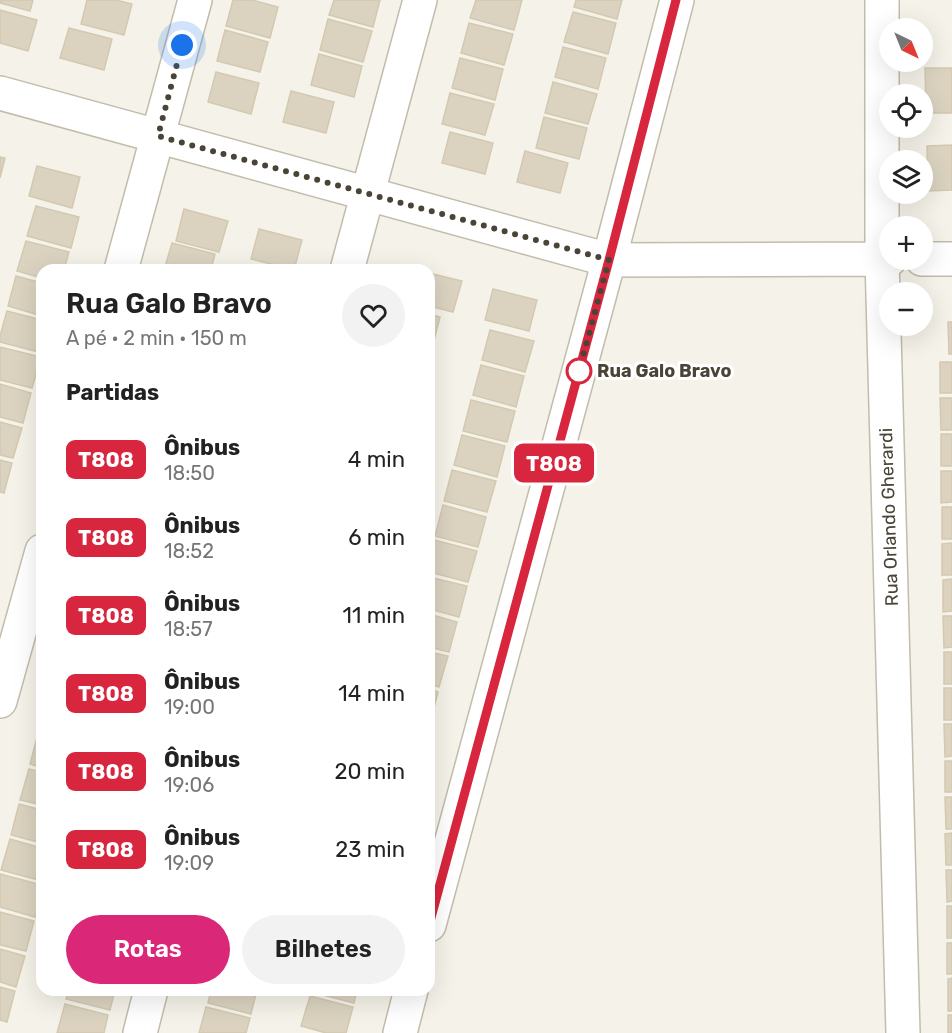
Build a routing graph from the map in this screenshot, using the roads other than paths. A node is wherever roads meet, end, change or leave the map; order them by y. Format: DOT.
graph roads {
  1 [pos="195,0"];
  2 [pos="420,0"];
  3 [pos="676,0"];
  4 [pos="882,0"];
  5 [pos="0,93"];
  6 [pos="158,136"];
  7 [pos="368,193"];
  8 [pos="885,216"];
  9 [pos="879,259"];
  10 [pos="933,259"];
  11 [pos="952,259"];
  12 [pos="609,260"];
  13 [pos="123,264"];
  14 [pos="349,264"];
  15 [pos="886,270"];
  16 [pos="36,572"];
  17 [pos="0,701"];
  18 [pos="435,902"];
  19 [pos="149,996"];
  20 [pos="409,996"];
  21 [pos="140,1033"];
  22 [pos="400,1033"];
  23 [pos="903,1033"];
  1 -- 6 [label="street"];
  2 -- 7 [label="street"];
  3 -- 12 [label="street"];
  4 -- 8 [label="street, Rua Orlando Gherardi"];
  5 -- 6 [label="street"];
  6 -- 7 [label="street"];
  6 -- 13 [label="street"];
  7 -- 12 [label="street"];
  7 -- 14 [label="street"];
  9 -- 12 [label="street"];
  10 -- 11 [label="street"];
  12 -- 18 [label="street"];
  15 -- 23 [label="street, Rua Orlando Gherardi"];
  16 -- 17 [label="street"];
  19 -- 21 [label="street"];
  20 -- 22 [label="street"];
}
